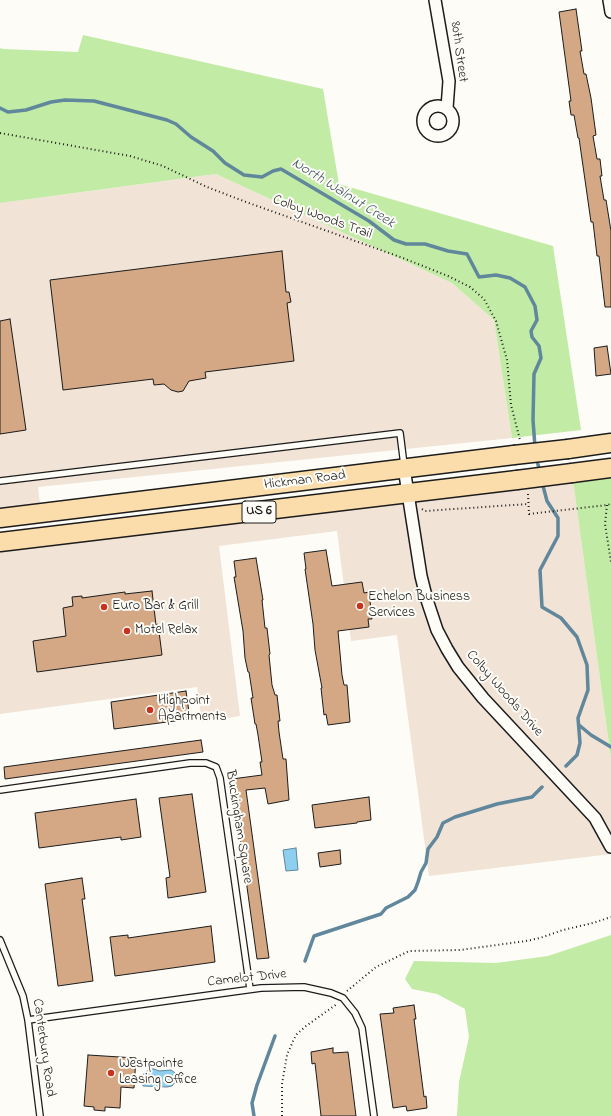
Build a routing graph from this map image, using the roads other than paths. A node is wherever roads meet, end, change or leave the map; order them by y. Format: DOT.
graph roads {
  1 [pos="435,0"];
  2 [pos="609,0"];
  3 [pos="611,12"];
  4 [pos="447,108"];
  5 [pos="611,443"];
  6 [pos="404,468"];
  7 [pos="611,468"];
  8 [pos="0,480"];
  9 [pos="408,494"];
  10 [pos="0,518"];
  11 [pos="0,542"];
  12 [pos="0,790"];
  13 [pos="611,847"];
  14 [pos="0,940"];
  15 [pos="250,989"];
  16 [pos="28,1020"];
  17 [pos="40,1116"];
  18 [pos="374,1116"];
  1 -- 4 [label="street, 80th Street"];
  2 -- 3 [label="street"];
  5 -- 6 [label="main road, Hickman Road / US 6, bridge"];
  6 -- 8 [label="lane"];
  6 -- 9 [label="street, Colby Woods Drive"];
  6 -- 10 [label="main road, Hickman Road / US 6"];
  7 -- 9 [label="main road, Hickman Road / US 6, bridge"];
  9 -- 11 [label="main road, Hickman Road / US 6"];
  9 -- 13 [label="street, Colby Woods Drive"];
  12 -- 15 [label="lane, Buckingham Square"];
  14 -- 16 [label="lane, Canterbury Road"];
  15 -- 16 [label="lane, Camelot Drive"];
  15 -- 18 [label="lane, Camelot Drive"];
  16 -- 17 [label="lane, Canterbury Road"];
}
